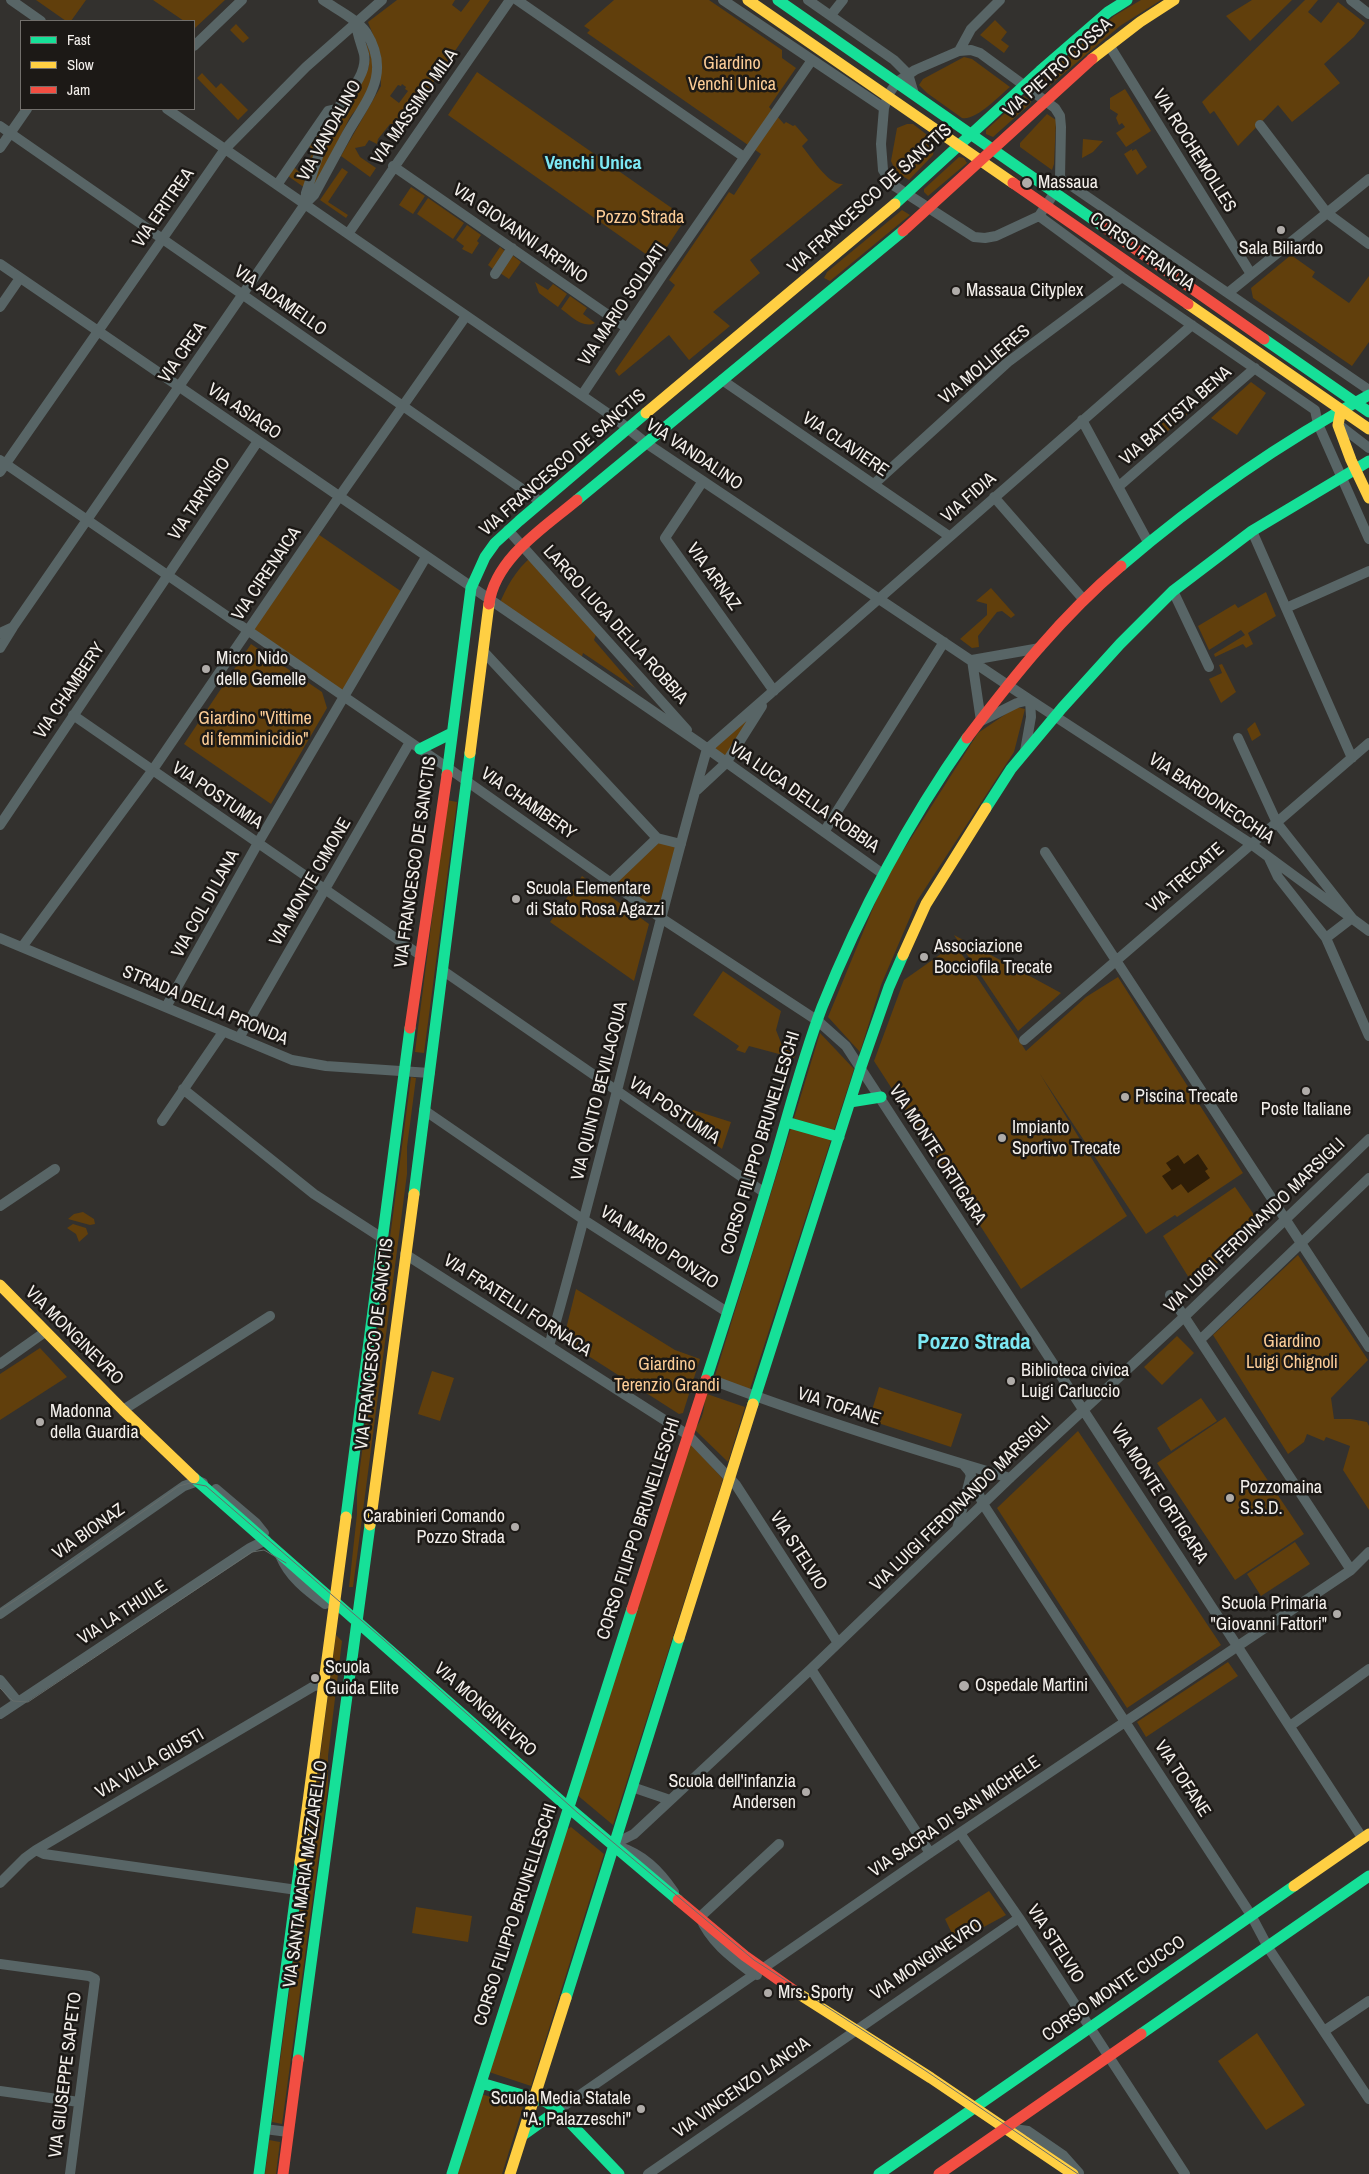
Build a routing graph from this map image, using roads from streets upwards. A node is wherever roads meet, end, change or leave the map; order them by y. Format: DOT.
graph roads {
  1 [pos="11,0"];
  2 [pos="242,0"];
  3 [pos="323,0"];
  4 [pos="382,0"];
  5 [pos="510,0"];
  6 [pos="517,0"];
  7 [pos="723,0"];
  8 [pos="734,0"];
  9 [pos="748,0"];
  10 [pos="778,0"];
  11 [pos="808,0"];
  12 [pos="843,0"];
  13 [pos="1000,0"];
  14 [pos="1127,0"];
  15 [pos="1174,0"];
  16 [pos="1351,0"];
  17 [pos="741,12"];
  18 [pos="1369,14"];
  19 [pos="831,15"];
  20 [pos="41,20"];
  21 [pos="356,23"];
  22 [pos="195,45"];
  23 [pos="1109,45"];
  24 [pos="959,51"];
  25 [pos="812,60"];
  26 [pos="908,74"];
  27 [pos="897,82"];
  28 [pos="1024,85"];
  29 [pos="914,94"];
  30 [pos="888,95"];
  31 [pos="1045,100"];
  32 [pos="884,108"];
  33 [pos="337,109"];
  34 [pos="26,110"];
  35 [pos="169,110"];
  36 [pos="1260,125"];
  37 [pos="0,126"];
  38 [pos="10,133"];
  39 [pos="970,133"];
  40 [pos="958,144"];
  41 [pos="0,148"];
  42 [pos="225,148"];
  43 [pos="993,150"];
  44 [pos="744,157"];
  45 [pos="981,161"];
  46 [pos="394,166"];
  47 [pos="1060,178"];
  48 [pos="1369,179"];
  49 [pos="277,185"];
  50 [pos="1055,192"];
  51 [pos="1080,192"];
  52 [pos="906,193"];
  53 [pos="305,204"];
  54 [pos="929,209"];
  55 [pos="1042,211"];
  56 [pos="1327,213"];
  57 [pos="348,234"];
  58 [pos="162,239"];
  59 [pos="1369,244"];
  60 [pos="512,248"];
  61 [pos="0,264"];
  62 [pos="495,274"];
  63 [pos="1251,274"];
  64 [pos="1122,277"];
  65 [pos="20,278"];
  66 [pos="823,282"];
  67 [pos="1228,294"];
  68 [pos="243,295"];
  69 [pos="0,307"];
  70 [pos="466,316"];
  71 [pos="1192,325"];
  72 [pos="627,328"];
  73 [pos="98,331"];
  74 [pos="1255,368"];
  75 [pos="722,380"];
  76 [pos="178,387"];
  77 [pos="1369,390"];
  78 [pos="1369,395"];
  79 [pos="582,396"];
  80 [pos="1354,402"];
  81 [pos="403,406"];
  82 [pos="1341,410"];
  83 [pos="1369,412"];
  84 [pos="1082,420"];
  85 [pos="1318,424"];
  86 [pos="1338,425"];
  87 [pos="628,428"];
  88 [pos="1369,429"];
  89 [pos="258,441"];
  90 [pos="646,443"];
  91 [pos="1369,448"];
  92 [pos="1369,461"];
  93 [pos="2,465"];
  94 [pos="1355,469"];
  95 [pos="1340,477"];
  96 [pos="703,481"];
  97 [pos="874,484"];
  98 [pos="1118,488"];
  99 [pos="339,497"];
  100 [pos="994,497"];
  101 [pos="1369,498"];
  102 [pos="541,502"];
  103 [pos="87,519"];
  104 [pos="508,530"];
  105 [pos="1252,531"];
  106 [pos="949,536"];
  107 [pos="1369,539"];
  108 [pos="1148,542"];
  109 [pos="522,546"];
  110 [pos="426,557"];
  111 [pos="1369,571"];
  112 [pos="169,576"];
  113 [pos="470,588"];
  114 [pos="1173,591"];
  115 [pos="878,598"];
  116 [pos="489,600"];
  117 [pos="1084,600"];
  118 [pos="1286,608"];
  119 [pos="13,627"];
  120 [pos="248,630"];
  121 [pos="0,633"];
  122 [pos="944,642"];
  123 [pos="0,648"];
  124 [pos="1040,648"];
  125 [pos="483,651"];
  126 [pos="972,660"];
  127 [pos="1210,668"];
  128 [pos="1008,685"];
  129 [pos="771,693"];
  130 [pos="344,696"];
  131 [pos="1030,700"];
  132 [pos="73,715"];
  133 [pos="1056,716"];
  134 [pos="981,721"];
  135 [pos="452,733"];
  136 [pos="1238,738"];
  137 [pos="698,742"];
  138 [pos="1369,743"];
  139 [pos="415,745"];
  140 [pos="707,749"];
  141 [pos="1025,751"];
  142 [pos="1352,758"];
  143 [pos="726,763"];
  144 [pos="448,768"];
  145 [pos="152,771"];
  146 [pos="467,781"];
  147 [pos="696,791"];
  148 [pos="1277,823"];
  149 [pos="0,825"];
  150 [pos="824,832"];
  151 [pos="657,838"];
  152 [pos="258,843"];
  153 [pos="681,844"];
  154 [pos="1251,844"];
  155 [pos="1045,852"];
  156 [pos="1269,857"];
  157 [pos="883,874"];
  158 [pos="611,882"];
  159 [pos="326,890"];
  160 [pos="661,918"];
  161 [pos="1352,918"];
  162 [pos="1369,931"];
  163 [pos="0,938"];
  164 [pos="1326,938"];
  165 [pos="22,947"];
  166 [pos="420,955"];
  167 [pos="1116,959"];
  168 [pos="442,970"];
  169 [pos="166,1007"];
  170 [pos="818,1021"];
  171 [pos="223,1032"];
  172 [pos="1369,1036"];
  173 [pos="239,1038"];
  174 [pos="1024,1040"];
  175 [pos="861,1067"];
  176 [pos="405,1072"];
  177 [pos="430,1073"];
  178 [pos="183,1089"];
  179 [pos="616,1092"];
  180 [pos="881,1097"];
  181 [pos="850,1102"];
  182 [pos="424,1110"];
  183 [pos="162,1121"];
  184 [pos="786,1122"];
  185 [pos="839,1137"];
  186 [pos="1369,1139"];
  187 [pos="55,1169"];
  188 [pos="1369,1178"];
  189 [pos="765,1193"];
  190 [pos="0,1206"];
  191 [pos="584,1220"];
  192 [pos="1285,1220"];
  193 [pos="382,1238"];
  194 [pos="1301,1243"];
  195 [pos="405,1254"];
  196 [pos="0,1286"];
  197 [pos="1170,1295"];
  198 [pos="727,1312"];
  199 [pos="270,1316"];
  200 [pos="1185,1316"];
  201 [pos="45,1332"];
  202 [pos="1201,1340"];
  203 [pos="549,1346"];
  204 [pos="1369,1347"];
  205 [pos="0,1364"];
  206 [pos="707,1378"];
  207 [pos="755,1396"];
  208 [pos="1084,1409"];
  209 [pos="123,1410"];
  210 [pos="688,1434"];
  211 [pos="962,1464"];
  212 [pos="971,1475"];
  213 [pos="730,1477"];
  214 [pos="1010,1478"];
  215 [pos="198,1481"];
  216 [pos="983,1504"];
  217 [pos="957,1529"];
  218 [pos="266,1540"];
  219 [pos="278,1551"];
  220 [pos="1369,1552"];
  221 [pos="1351,1570"];
  222 [pos="335,1601"];
  223 [pos="0,1614"];
  224 [pos="357,1620"];
  225 [pos="838,1642"];
  226 [pos="1238,1647"];
  227 [pos="811,1669"];
  228 [pos="1369,1669"];
  229 [pos="0,1680"];
  230 [pos="324,1684"];
  231 [pos="18,1702"];
  232 [pos="0,1714"];
  233 [pos="1126,1723"];
  234 [pos="1290,1726"];
  235 [pos="632,1787"];
  236 [pos="670,1800"];
  237 [pos="569,1808"];
  238 [pos="960,1833"];
  239 [pos="1366,1836"];
  240 [pos="614,1844"];
  241 [pos="779,1844"];
  242 [pos="36,1850"];
  243 [pos="930,1853"];
  244 [pos="1369,1876"];
  245 [pos="0,1883"];
  246 [pos="297,1890"];
  247 [pos="1251,1916"];
  248 [pos="700,1917"];
  249 [pos="1019,1918"];
  250 [pos="1268,1946"];
  251 [pos="0,1966"];
  252 [pos="757,1971"];
  253 [pos="1369,2001"];
  254 [pos="1089,2027"];
  255 [pos="855,2030"];
  256 [pos="1324,2031"];
  257 [pos="1107,2057"];
  258 [pos="481,2083"];
  259 [pos="0,2091"];
  260 [pos="534,2099"];
  261 [pos="1369,2099"];
  262 [pos="79,2102"];
  263 [pos="975,2108"];
  264 [pos="558,2110"];
  265 [pos="1005,2128"];
  266 [pos="265,2129"];
  267 [pos="288,2132"];
  268 [pos="523,2135"];
  269 [pos="70,2174"];
  270 [pos="259,2174"];
  271 [pos="283,2174"];
  272 [pos="452,2174"];
  273 [pos="510,2174"];
  274 [pos="619,2174"];
  275 [pos="648,2174"];
  276 [pos="879,2174"];
  277 [pos="939,2174"];
  278 [pos="1074,2174"];
  279 [pos="1184,2174"];
  1 -- 20 [label="street"];
  2 -- 22 [label="street"];
  3 -- 21 [label="street"];
  4 -- 21 [label="street, VIA ERITREA"];
  5 -- 46 [label="street, VIA MASSIMO MILA"];
  6 -- 44 [label="street"];
  7 -- 17 [label="street"];
  8 -- 17 [label="street"];
  9 -- 30 [label="street, CORSO FRANCIA"];
  10 -- 27 [label="street, CORSO FRANCIA"];
  11 -- 19 [label="street"];
  12 -- 19 [label="street"];
  13 -- 24 [label="street"];
  14 -- 28 [label="street, VIA PIETRO COSSA"];
  15 -- 23 [label="street, VIA PIETRO COSSA"];
  16 -- 18 [label="street"];
  17 -- 25 [label="street"];
  19 -- 26 [label="street"];
  21 -- 33 [label="street, VIA VANDALINO"];
  21 -- 42 [label="street, VIA ERITREA"];
  21 -- 53 [label="street, VIA VANDALINO"];
  23 -- 31 [label="street, VIA PIETRO COSSA"];
  23 -- 63 [label="street, VIA ROCHEMOLLES"];
  24 -- 26 [label="street"];
  24 -- 28 [label="street"];
  25 -- 32 [label="street"];
  25 -- 44 [label="street, VIA MARIO SOLDATI"];
  26 -- 27 [label="street"];
  26 -- 29 [label="street"];
  27 -- 29 [label="street, CORSO FRANCIA"];
  27 -- 30 [label="street"];
  28 -- 31 [label="street"];
  28 -- 39 [label="street, VIA PIETRO COSSA"];
  29 -- 39 [label="street, CORSO FRANCIA"];
  30 -- 32 [label="street"];
  30 -- 40 [label="street, CORSO FRANCIA"];
  31 -- 43 [label="street, VIA PIETRO COSSA"];
  31 -- 47 [label="street"];
  32 -- 52 [label="street"];
  33 -- 49 [label="street, VIA VANDALINO"];
  33 -- 53 [label="street, VIA VANDALINO"];
  34 -- 38 [label="street"];
  35 -- 42 [label="street, VIA VANDALINO"];
  36 -- 56 [label="street"];
  37 -- 38 [label="street, VIA ADAMELLO"];
  38 -- 41 [label="street"];
  38 -- 58 [label="street, VIA ADAMELLO"];
  39 -- 40 [label="street, VIA FRANCESCO DE SANCTIS"];
  39 -- 43 [label="street, CORSO FRANCIA"];
  40 -- 45 [label="street, CORSO FRANCIA"];
  40 -- 52 [label="street, VIA FRANCESCO DE SANCTIS"];
  42 -- 49 [label="street, VIA VANDALINO"];
  42 -- 58 [label="street, VIA ERITREA"];
  43 -- 45 [label="street, VIA FRANCESCO DE SANCTIS"];
  43 -- 50 [label="street, CORSO FRANCIA"];
  44 -- 72 [label="street, VIA MARIO SOLDATI"];
  45 -- 54 [label="street, VIA FRANCESCO DE SANCTIS"];
  45 -- 55 [label="street, CORSO FRANCIA"];
  46 -- 57 [label="street, VIA MASSIMO MILA"];
  46 -- 60 [label="street, VIA GIOVANNI ARPINO"];
  47 -- 50 [label="street"];
  47 -- 51 [label="street, CORSO FRANCIA"];
  48 -- 56 [label="street"];
  49 -- 53 [label="street, VIA VANDALINO"];
  50 -- 51 [label="street, CORSO FRANCIA"];
  50 -- 55 [label="street"];
  50 -- 80 [label="street, CORSO FRANCIA"];
  51 -- 67 [label="street, CORSO FRANCIA"];
  52 -- 54 [label="street"];
  52 -- 66 [label="street, VIA FRANCESCO DE SANCTIS"];
  53 -- 57 [label="street, VIA VANDALINO"];
  53 -- 68 [label="street, VIA CREA"];
  54 -- 55 [label="street"];
  54 -- 66 [label="street, VIA FRANCESCO DE SANCTIS"];
  55 -- 64 [label="street, CORSO FRANCIA"];
  55 -- 82 [label="street, CORSO FRANCIA"];
  56 -- 59 [label="street"];
  56 -- 63 [label="street"];
  57 -- 70 [label="street, VIA VANDALINO"];
  58 -- 68 [label="street, VIA ADAMELLO"];
  58 -- 73 [label="street, VIA ERITREA"];
  60 -- 62 [label="street"];
  60 -- 72 [label="street, VIA GIOVANNI ARPINO"];
  61 -- 65 [label="street, VIA ASIAGO"];
  63 -- 67 [label="street"];
  64 -- 71 [label="street, CORSO FRANCIA"];
  64 -- 97 [label="street, VIA MOLLIERES"];
  65 -- 69 [label="street"];
  65 -- 73 [label="street, VIA ASIAGO"];
  66 -- 75 [label="street, VIA FRANCESCO DE SANCTIS"];
  66 -- 87 [label="street, VIA FRANCESCO DE SANCTIS"];
  67 -- 77 [label="street, CORSO FRANCIA"];
  68 -- 76 [label="street, VIA CREA"];
  68 -- 81 [label="street, VIA ADAMELLO"];
  70 -- 79 [label="street, VIA VANDALINO"];
  70 -- 81 [label="street, VIA CIRENAICA"];
  71 -- 74 [label="street, CORSO FRANCIA"];
  71 -- 84 [label="street, VIA FIDIA"];
  72 -- 79 [label="street, VIA MARIO SOLDATI"];
  73 -- 76 [label="street, VIA ASIAGO"];
  73 -- 93 [label="street, VIA ERITREA"];
  74 -- 85 [label="street, CORSO FRANCIA"];
  74 -- 98 [label="street, VIA BATTISTA BENA"];
  75 -- 90 [label="street, VIA FRANCESCO DE SANCTIS"];
  75 -- 97 [label="street, VIA CLAVIERE"];
  76 -- 89 [label="street, VIA ASIAGO"];
  76 -- 103 [label="street, VIA CREA"];
  78 -- 80 [label="street, CORSO FILIPPO BRUNELLESCHI"];
  79 -- 87 [label="street, VIA VANDALINO"];
  80 -- 82 [label="street, CORSO FILIPPO BRUNELLESCHI"];
  80 -- 83 [label="street, CORSO FRANCIA"];
  81 -- 99 [label="street, VIA CIRENAICA"];
  81 -- 102 [label="street, VIA ADAMELLO"];
  82 -- 85 [label="street, CORSO FILIPPO BRUNELLESCHI"];
  82 -- 86 [label="street"];
  82 -- 88 [label="street, CORSO FRANCIA"];
  84 -- 98 [label="street, VIA BATTISTA BENA"];
  84 -- 100 [label="street, VIA FIDIA"];
  85 -- 95 [label="street"];
  85 -- 108 [label="street, CORSO FILIPPO BRUNELLESCHI"];
  86 -- 91 [label="street"];
  86 -- 94 [label="street"];
  87 -- 90 [label="street, VIA VANDALINO"];
  87 -- 102 [label="street, VIA FRANCESCO DE SANCTIS"];
  89 -- 99 [label="street, VIA ASIAGO"];
  89 -- 112 [label="street, VIA TARVISIO"];
  90 -- 96 [label="street, VIA VANDALINO"];
  90 -- 109 [label="street, VIA FRANCESCO DE SANCTIS"];
  92 -- 94 [label="street"];
  93 -- 103 [label="street, VIA CHAMBERY"];
  94 -- 95 [label="street"];
  94 -- 101 [label="street"];
  95 -- 105 [label="street"];
  95 -- 107 [label="street"];
  96 -- 115 [label="street, VIA VANDALINO"];
  96 -- 129 [label="street, VIA ARNAZ"];
  97 -- 106 [label="street, VIA CLAVIERE"];
  98 -- 108 [label="street, VIA BATTISTA BENA"];
  99 -- 110 [label="street, VIA ASIAGO"];
  99 -- 120 [label="street, VIA CIRENAICA"];
  100 -- 106 [label="street, VIA FIDIA"];
  100 -- 117 [label="street"];
  102 -- 104 [label="street, VIA FRANCESCO DE SANCTIS"];
  103 -- 112 [label="street, VIA CHAMBERY"];
  103 -- 119 [label="street"];
  104 -- 109 [label="street, LARGO LUCA DELLA ROBBIA"];
  104 -- 113 [label="street, VIA FRANCESCO DE SANCTIS"];
  105 -- 114 [label="street"];
  105 -- 118 [label="street"];
  106 -- 115 [label="street, VIA FIDIA"];
  108 -- 117 [label="street, CORSO FILIPPO BRUNELLESCHI"];
  109 -- 116 [label="street, VIA FRANCESCO DE SANCTIS"];
  109 -- 137 [label="street, LARGO LUCA DELLA ROBBIA"];
  110 -- 113 [label="street, VIA ASIAGO"];
  110 -- 130 [label="street, VIA COL DI LANA"];
  111 -- 118 [label="street"];
  112 -- 120 [label="street, VIA CHAMBERY"];
  112 -- 132 [label="street, VIA CHAMBERY"];
  113 -- 116 [label="street, LARGO LUCA DELLA ROBBIA"];
  113 -- 135 [label="street, VIA FRANCESCO DE SANCTIS"];
  114 -- 127 [label="street"];
  114 -- 133 [label="street"];
  115 -- 122 [label="street, VIA VANDALINO"];
  115 -- 129 [label="street, VIA FIDIA"];
  116 -- 125 [label="street, VIA FRANCESCO DE SANCTIS"];
  116 -- 137 [label="street, LARGO LUCA DELLA ROBBIA"];
  117 -- 124 [label="street, CORSO FILIPPO BRUNELLESCHI"];
  118 -- 142 [label="street"];
  119 -- 121 [label="street"];
  119 -- 123 [label="street"];
  120 -- 130 [label="street, VIA CHAMBERY"];
  120 -- 145 [label="street, VIA CIRENAICA"];
  122 -- 126 [label="street, VIA VANDALINO"];
  122 -- 150 [label="street"];
  124 -- 126 [label="street"];
  124 -- 128 [label="street, CORSO FILIPPO BRUNELLESCHI"];
  125 -- 146 [label="street, VIA FRANCESCO DE SANCTIS"];
  125 -- 151 [label="street"];
  126 -- 128 [label="street, VIA VANDALINO"];
  126 -- 134 [label="street"];
  128 -- 131 [label="street, VIA VANDALINO"];
  128 -- 134 [label="street, CORSO FILIPPO BRUNELLESCHI"];
  129 -- 140 [label="street, VIA FIDIA"];
  129 -- 143 [label="street, VIA FIDIA"];
  130 -- 139 [label="street, VIA CHAMBERY"];
  130 -- 152 [label="street, VIA COL DI LANA"];
  131 -- 133 [label="street, VIA BARDONECCHIA"];
  131 -- 134 [label="street, CORSO FILIPPO BRUNELLESCHI"];
  131 -- 141 [label="street"];
  132 -- 145 [label="street"];
  132 -- 149 [label="street, VIA CHAMBERY"];
  133 -- 141 [label="street"];
  133 -- 154 [label="street, VIA BARDONECCHIA"];
  134 -- 157 [label="street, CORSO FILIPPO BRUNELLESCHI"];
  135 -- 139 [label="street"];
  135 -- 144 [label="street, VIA FRANCESCO DE SANCTIS"];
  136 -- 148 [label="street"];
  137 -- 140 [label="street, LARGO LUCA DELLA ROBBIA"];
  138 -- 142 [label="street, VIA TRECATE"];
  139 -- 144 [label="street, VIA CHAMBERY"];
  139 -- 159 [label="street, VIA MONTE CIMONE"];
  140 -- 143 [label="street, VIA LUCA DELLA ROBBIA"];
  140 -- 147 [label="street, VIA QUINTO BEVILACQUA"];
  141 -- 175 [label="street"];
  142 -- 148 [label="street, VIA TRECATE"];
  143 -- 147 [label="street"];
  143 -- 150 [label="street, VIA LUCA DELLA ROBBIA"];
  144 -- 146 [label="street, VIA CHAMBERY"];
  144 -- 166 [label="street, VIA FRANCESCO DE SANCTIS"];
  145 -- 152 [label="street, VIA POSTUMIA"];
  145 -- 165 [label="street, VIA POSTUMIA"];
  146 -- 158 [label="street, VIA CHAMBERY"];
  146 -- 168 [label="street, VIA FRANCESCO DE SANCTIS"];
  147 -- 153 [label="street, VIA QUINTO BEVILACQUA"];
  148 -- 154 [label="street, VIA TRECATE"];
  148 -- 161 [label="street"];
  150 -- 157 [label="street, VIA LUCA DELLA ROBBIA"];
  151 -- 153 [label="street"];
  151 -- 158 [label="street"];
  152 -- 159 [label="street, VIA POSTUMIA"];
  152 -- 169 [label="street, VIA COL DI LANA"];
  153 -- 160 [label="street, VIA QUINTO BEVILACQUA"];
  154 -- 156 [label="street, VIA BARDONECCHIA"];
  154 -- 167 [label="street, VIA TRECATE"];
  155 -- 167 [label="street"];
  156 -- 161 [label="street, VIA BARDONECCHIA"];
  156 -- 164 [label="street"];
  157 -- 170 [label="street, CORSO FILIPPO BRUNELLESCHI"];
  158 -- 160 [label="street, VIA CHAMBERY"];
  159 -- 166 [label="street, VIA POSTUMIA"];
  159 -- 173 [label="street, VIA MONTE CIMONE"];
  160 -- 170 [label="street, VIA CHAMBERY"];
  160 -- 179 [label="street, VIA QUINTO BEVILACQUA"];
  161 -- 162 [label="street, VIA BARDONECCHIA"];
  161 -- 164 [label="street"];
  163 -- 165 [label="street, STRADA DELLA PRONDA"];
  164 -- 172 [label="street"];
  165 -- 169 [label="street, STRADA DELLA PRONDA"];
  166 -- 176 [label="street, VIA FRANCESCO DE SANCTIS"];
  167 -- 174 [label="street, VIA TRECATE"];
  167 -- 192 [label="street"];
  168 -- 177 [label="street, VIA FRANCESCO DE SANCTIS"];
  168 -- 179 [label="street, VIA POSTUMIA"];
  169 -- 171 [label="street, STRADA DELLA PRONDA"];
  170 -- 175 [label="street, VIA CHAMBERY"];
  170 -- 184 [label="street, CORSO FILIPPO BRUNELLESCHI"];
  171 -- 173 [label="street, STRADA DELLA PRONDA"];
  171 -- 178 [label="street"];
  173 -- 176 [label="street, STRADA DELLA PRONDA"];
  175 -- 180 [label="street, VIA MONTE ORTIGARA"];
  175 -- 181 [label="street"];
  176 -- 177 [label="street"];
  176 -- 193 [label="street, VIA FRANCESCO DE SANCTIS"];
  177 -- 182 [label="street, VIA FRANCESCO DE SANCTIS"];
  178 -- 183 [label="street"];
  178 -- 193 [label="street, VIA FRANCESCO DE SANCTIS"];
  179 -- 189 [label="street, VIA POSTUMIA"];
  179 -- 191 [label="street, VIA QUINTO BEVILACQUA"];
  180 -- 181 [label="street"];
  180 -- 208 [label="street, VIA MONTE ORTIGARA"];
  181 -- 185 [label="street"];
  182 -- 191 [label="street, VIA MARIO PONZIO"];
  182 -- 195 [label="street, VIA FRANCESCO DE SANCTIS"];
  184 -- 185 [label="street"];
  184 -- 189 [label="street, CORSO FILIPPO BRUNELLESCHI"];
  185 -- 207 [label="street"];
  186 -- 192 [label="street, VIA LUIGI FERDINANDO MARSIGLI"];
  187 -- 190 [label="street"];
  188 -- 194 [label="street"];
  189 -- 198 [label="street, CORSO FILIPPO BRUNELLESCHI"];
  191 -- 198 [label="street, VIA MARIO PONZIO"];
  191 -- 203 [label="street, VIA QUINTO BEVILACQUA"];
  192 -- 194 [label="street"];
  192 -- 200 [label="street, VIA LUIGI FERDINANDO MARSIGLI"];
  193 -- 222 [label="street, VIA FRANCESCO DE SANCTIS"];
  194 -- 202 [label="street"];
  194 -- 204 [label="street"];
  195 -- 203 [label="street, VIA FRATELLI FORNACA"];
  195 -- 224 [label="street, VIA FRANCESCO DE SANCTIS"];
  196 -- 201 [label="street, VIA MONGINEVRO"];
  197 -- 200 [label="street"];
  198 -- 206 [label="street, CORSO FILIPPO BRUNELLESCHI"];
  199 -- 209 [label="street, VIA MONGINEVRO"];
  200 -- 202 [label="street"];
  200 -- 208 [label="street, VIA LUIGI FERDINANDO MARSIGLI"];
  201 -- 205 [label="street"];
  201 -- 209 [label="street, VIA MONGINEVRO"];
  202 -- 221 [label="street"];
  203 -- 210 [label="street, VIA FRATELLI FORNACA"];
  206 -- 207 [label="street, VIA TOFANE"];
  206 -- 210 [label="street, CORSO FILIPPO BRUNELLESCHI"];
  207 -- 211 [label="street, VIA TOFANE"];
  207 -- 213 [label="street"];
  208 -- 214 [label="street, VIA LUIGI FERDINANDO MARSIGLI"];
  208 -- 226 [label="street, VIA MONTE ORTIGARA"];
  209 -- 215 [label="street, VIA MONGINEVRO"];
  210 -- 213 [label="street, VIA FRATELLI FORNACA"];
  210 -- 237 [label="street, CORSO FILIPPO BRUNELLESCHI"];
  211 -- 212 [label="street, VIA TOFANE"];
  211 -- 214 [label="street, VIA TOFANE"];
  212 -- 216 [label="street, VIA TOFANE"];
  212 -- 217 [label="street"];
  213 -- 225 [label="street, VIA STELVIO"];
  213 -- 235 [label="street"];
  214 -- 216 [label="street, VIA LUIGI FERDINANDO MARSIGLI"];
  215 -- 218 [label="street, VIA MONGINEVRO"];
  215 -- 219 [label="street, VIA MONGINEVRO"];
  215 -- 223 [label="street, VIA BIONAZ"];
  216 -- 217 [label="street, VIA LUIGI FERDINANDO MARSIGLI"];
  216 -- 233 [label="street, VIA TOFANE"];
  217 -- 225 [label="street, VIA LUIGI FERDINANDO MARSIGLI"];
  218 -- 219 [label="street, VIA MONGINEVRO"];
  218 -- 231 [label="street, VIA LA THUILE"];
  219 -- 222 [label="street, VIA MONGINEVRO"];
  220 -- 221 [label="street, VIA SACRA DI SAN MICHELE"];
  221 -- 226 [label="street, VIA SACRA DI SAN MICHELE"];
  222 -- 224 [label="street, VIA MONGINEVRO"];
  222 -- 230 [label="street, VIA SANTA MARIA MAZZARELLO"];
  224 -- 237 [label="street, VIA MONGINEVRO"];
  224 -- 267 [label="street, VIA SANTA MARIA MAZZARELLO"];
  225 -- 227 [label="street, VIA LUIGI FERDINANDO MARSIGLI"];
  226 -- 233 [label="street, VIA SACRA DI SAN MICHELE"];
  226 -- 234 [label="street, VIA MONTE ORTIGARA"];
  227 -- 236 [label="street, VIA LUIGI FERDINANDO MARSIGLI"];
  227 -- 243 [label="street"];
  228 -- 234 [label="street"];
  229 -- 231 [label="street"];
  230 -- 242 [label="street, VIA VILLA GIUSTI"];
  230 -- 246 [label="street, VIA SANTA MARIA MAZZARELLO"];
  231 -- 232 [label="street, VIA LA THUILE"];
  233 -- 238 [label="street, VIA SACRA DI SAN MICHELE"];
  233 -- 247 [label="street, VIA TOFANE"];
  234 -- 239 [label="street, VIA MONTE ORTIGARA"];
  235 -- 236 [label="street"];
  235 -- 240 [label="street"];
  236 -- 240 [label="street, VIA LUIGI FERDINANDO MARSIGLI"];
  237 -- 240 [label="street, VIA MONGINEVRO"];
  237 -- 258 [label="street, CORSO FILIPPO BRUNELLESCHI"];
  238 -- 243 [label="street, VIA SACRA DI SAN MICHELE"];
  238 -- 249 [label="street, VIA STELVIO"];
  239 -- 247 [label="street, CORSO MONTE CUCCO"];
  240 -- 248 [label="street, VIA MONGINEVRO"];
  240 -- 260 [label="street"];
  241 -- 248 [label="street"];
  242 -- 245 [label="street, VIA VILLA GIUSTI"];
  242 -- 246 [label="street, VIA SANTA MARIA MAZZARELLO"];
  243 -- 252 [label="street, VIA SACRA DI SAN MICHELE"];
  244 -- 250 [label="street"];
  246 -- 266 [label="street, VIA SANTA MARIA MAZZARELLO"];
  247 -- 250 [label="street, VIA TOFANE"];
  247 -- 254 [label="street, CORSO MONTE CUCCO"];
  248 -- 252 [label="street, VIA MONGINEVRO"];
  249 -- 254 [label="street, VIA STELVIO"];
  249 -- 255 [label="street, VIA MONGINEVRO"];
  250 -- 256 [label="street, VIA TOFANE"];
  250 -- 257 [label="street"];
  251 -- 262 [label="street, VIA GIUSEPPE SAPETO"];
  252 -- 255 [label="street, VIA MONGINEVRO"];
  252 -- 264 [label="street, VIA SACRA DI SAN MICHELE"];
  253 -- 256 [label="street"];
  254 -- 257 [label="street, VIA STELVIO"];
  254 -- 263 [label="street, CORSO MONTE CUCCO"];
  255 -- 263 [label="street, VIA MONGINEVRO"];
  255 -- 275 [label="street, VIA VINCENZO LANCIA"];
  256 -- 261 [label="street, VIA TOFANE"];
  257 -- 265 [label="street"];
  257 -- 279 [label="street, VIA STELVIO"];
  258 -- 260 [label="street"];
  258 -- 272 [label="street, CORSO FILIPPO BRUNELLESCHI"];
  259 -- 262 [label="street"];
  260 -- 264 [label="street"];
  260 -- 268 [label="street"];
  262 -- 269 [label="street, VIA GIUSEPPE SAPETO"];
  263 -- 265 [label="street, VIA MONGINEVRO"];
  263 -- 276 [label="street, CORSO MONTE CUCCO"];
  264 -- 268 [label="street"];
  264 -- 274 [label="street"];
  265 -- 277 [label="street"];
  265 -- 278 [label="street, VIA MONGINEVRO"];
  266 -- 267 [label="street"];
  266 -- 270 [label="street, VIA SANTA MARIA MAZZARELLO"];
  267 -- 271 [label="street, VIA SANTA MARIA MAZZARELLO"];
  268 -- 273 [label="street"];
}
